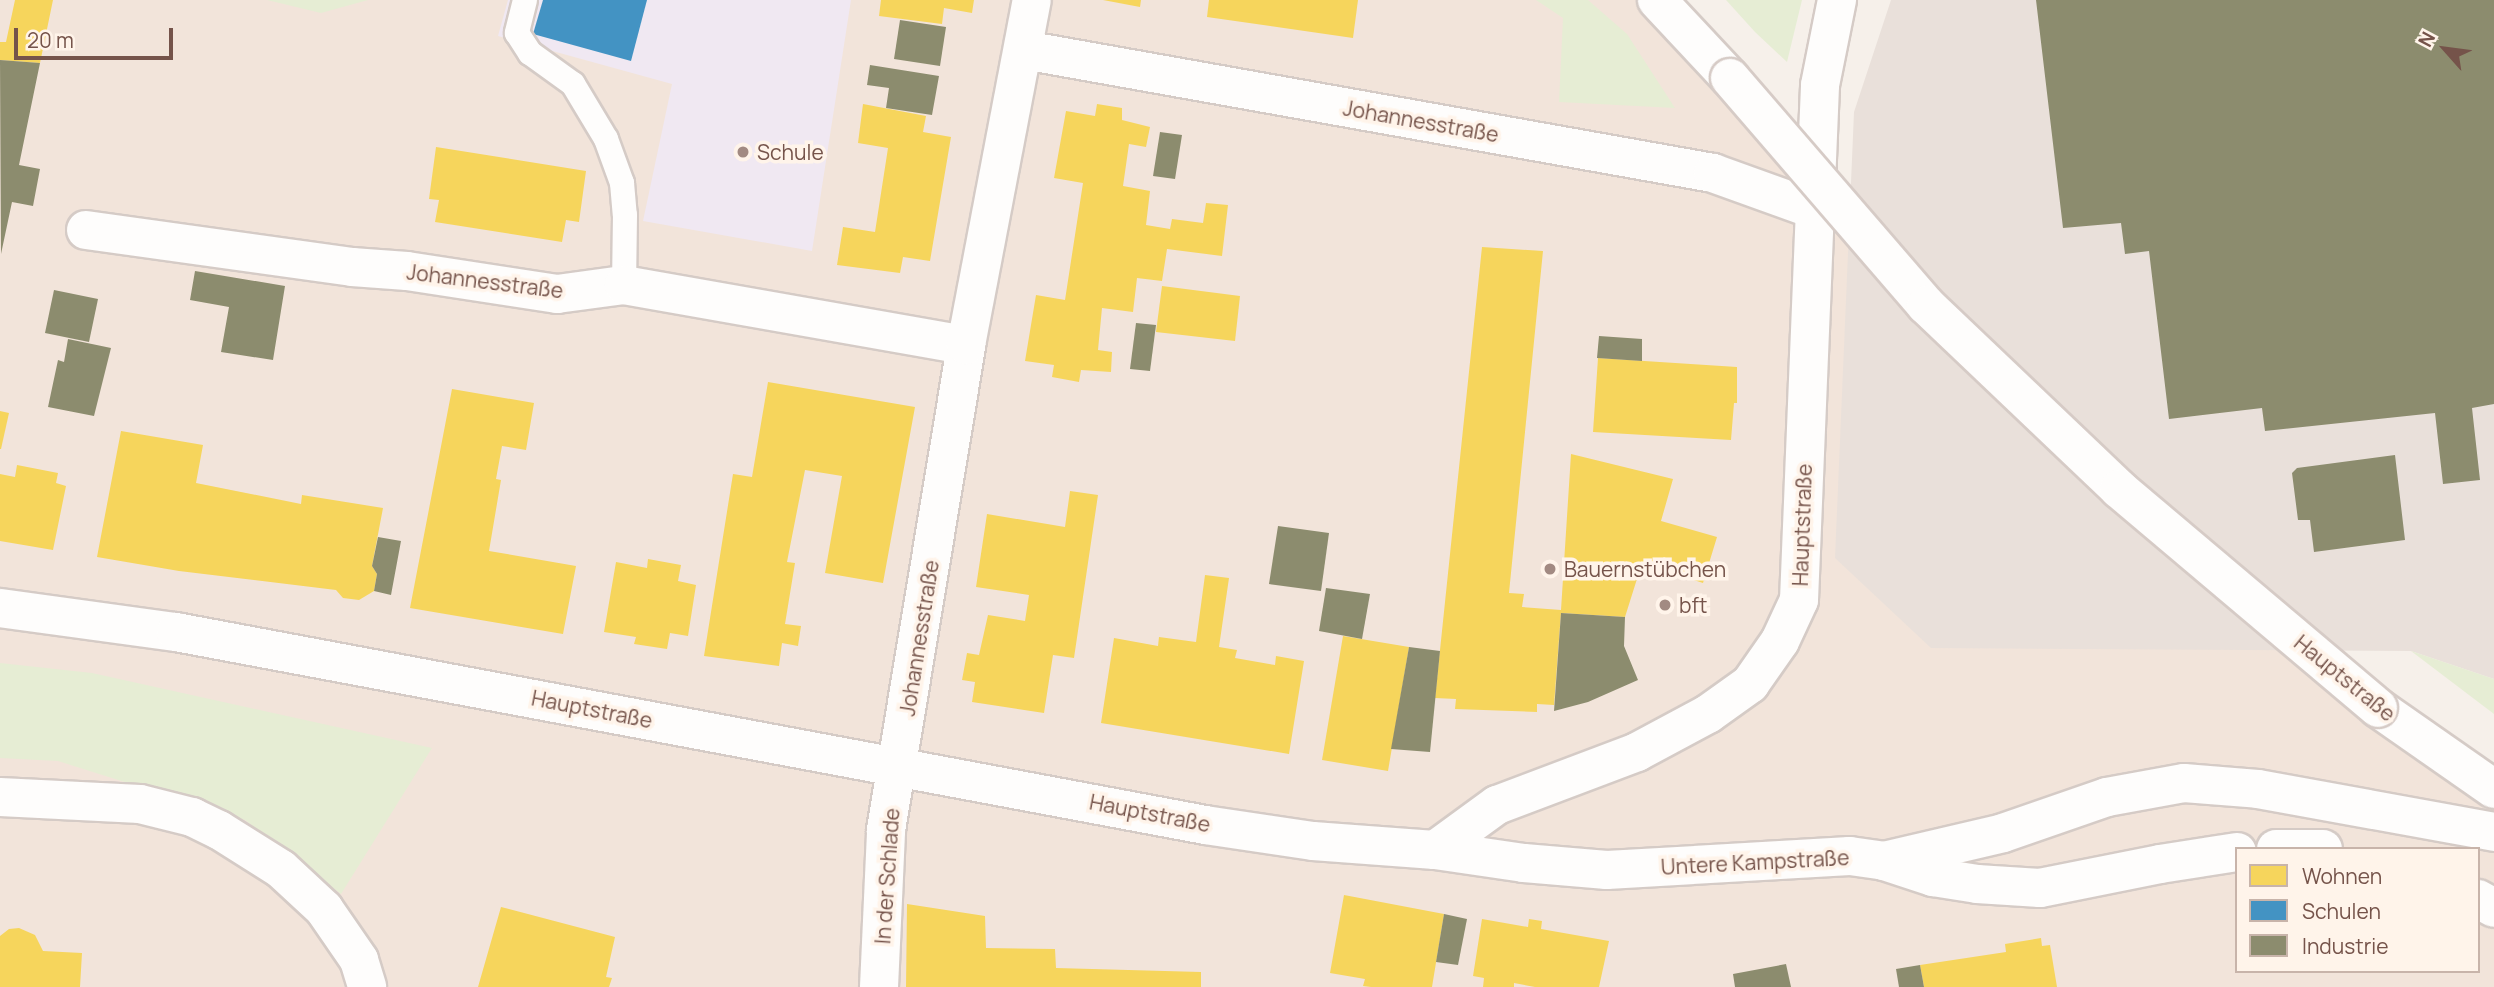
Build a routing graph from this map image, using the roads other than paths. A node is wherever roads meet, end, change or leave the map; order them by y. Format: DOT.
graph roads {
  1 [pos="525,0"];
  2 [pos="1032,0"];
  3 [pos="1657,0"];
  4 [pos="1837,0"];
  5 [pos="1024,50"];
  6 [pos="1813,209"];
  7 [pos="86,230"];
  8 [pos="624,285"];
  9 [pos="966,345"];
  10 [pos="0,608"];
  11 [pos="898,766"];
  12 [pos="2494,789"];
  13 [pos="0,797"];
  14 [pos="2494,832"];
  15 [pos="1435,850"];
  16 [pos="2235,852"];
  17 [pos="1884,861"];
  18 [pos="368,987"];
  19 [pos="879,987"];
  1 -- 8 [label="lane"];
  2 -- 5 [label="street, Johannesstraße"];
  3 -- 12 [label="street, Hauptstraße, bridge"];
  4 -- 6 [label="street, Hauptstraße"];
  5 -- 6 [label="street, Johannesstraße"];
  5 -- 9 [label="street, Johannesstraße"];
  6 -- 15 [label="street, Hauptstraße"];
  7 -- 8 [label="street, Johannesstraße"];
  8 -- 9 [label="street, Johannesstraße"];
  9 -- 11 [label="street, Johannesstraße"];
  10 -- 11 [label="street, Hauptstraße"];
  11 -- 15 [label="street, Hauptstraße"];
  11 -- 19 [label="street, In der Schlade"];
  13 -- 18 [label="street"];
  14 -- 17 [label="street"];
  15 -- 17 [label="street, Untere Kampstraße"];
  16 -- 17 [label="street, Untere Kampstraße"];
}
